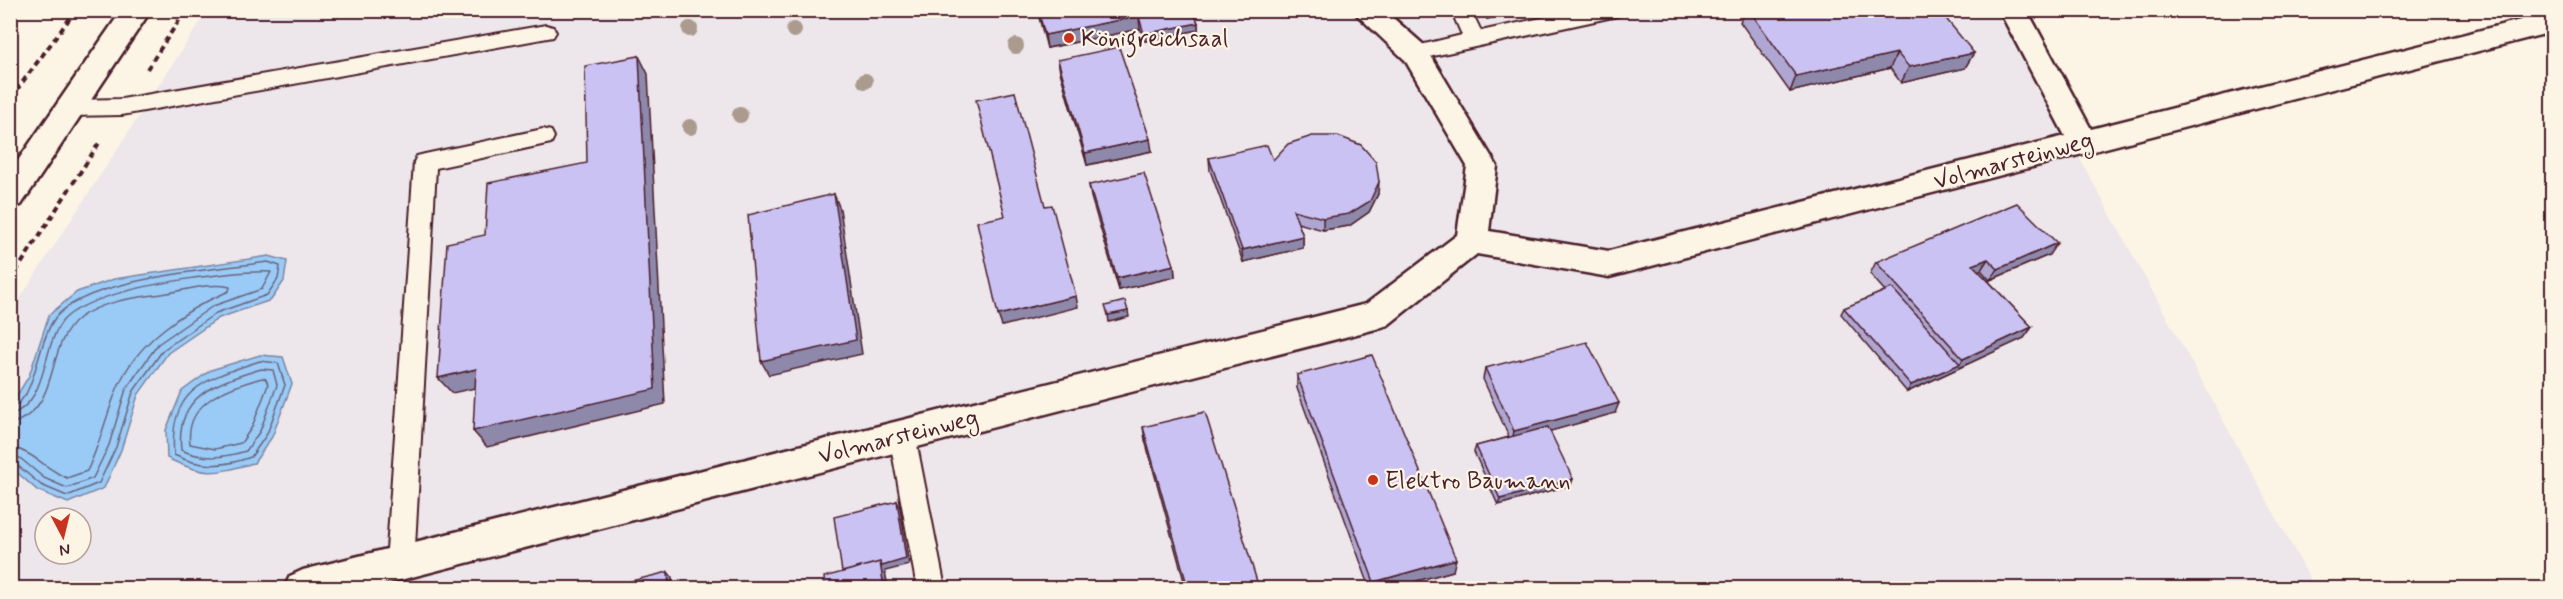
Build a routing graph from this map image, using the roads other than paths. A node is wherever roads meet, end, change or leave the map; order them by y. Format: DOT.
graph roads {
  1 [pos="137,10"];
  2 [pos="1366,10"];
  3 [pos="1461,10"];
  4 [pos="1613,10"];
  5 [pos="2013,10"];
  6 [pos="2553,22"];
  7 [pos="546,32"];
  8 [pos="1475,40"];
  9 [pos="1415,53"];
  10 [pos="69,108"];
  11 [pos="543,137"];
  12 [pos="2083,142"];
  13 [pos="10,197"];
  14 [pos="1472,241"];
  15 [pos="902,435"];
  16 [pos="400,564"];
  17 [pos="303,588"];
  18 [pos="931,588"];
  1 -- 10 [label="street"];
  2 -- 9 [label="street"];
  3 -- 8 [label="lane"];
  4 -- 8 [label="lane"];
  5 -- 12 [label="street"];
  6 -- 12 [label="street, Volmarsteinweg"];
  7 -- 10 [label="lane"];
  8 -- 9 [label="lane"];
  9 -- 14 [label="street"];
  10 -- 13 [label="street"];
  11 -- 16 [label="lane"];
  12 -- 14 [label="street, Volmarsteinweg"];
  14 -- 15 [label="street, Volmarsteinweg"];
  15 -- 16 [label="street, Volmarsteinweg"];
  15 -- 18 [label="lane"];
  16 -- 17 [label="street, Volmarsteinweg"];
}
